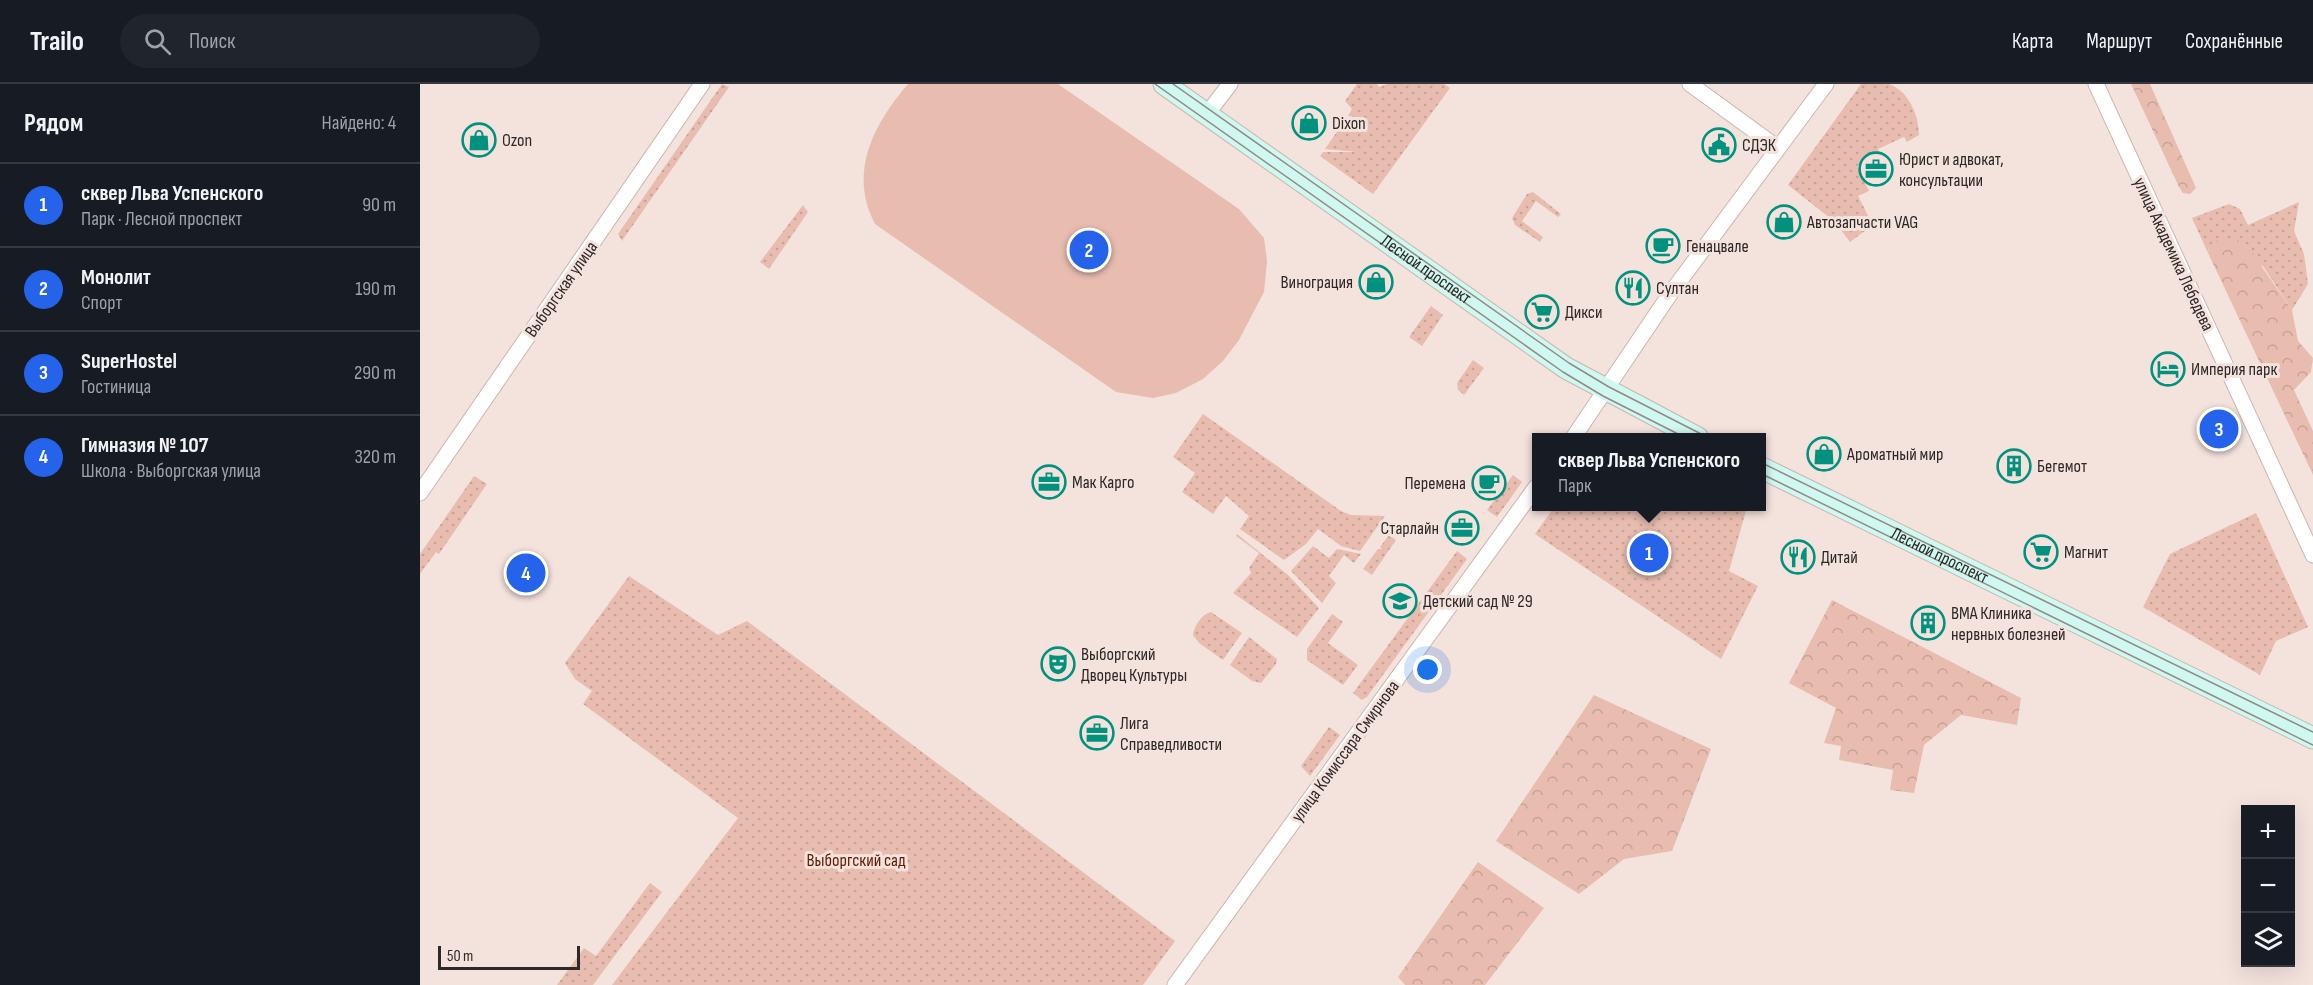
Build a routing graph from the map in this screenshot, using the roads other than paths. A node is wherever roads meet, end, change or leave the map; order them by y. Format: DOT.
graph roads {
  1 [pos="702,84"];
  2 [pos="1164,84"];
  3 [pos="1230,84"];
  4 [pos="1690,84"];
  5 [pos="1826,84"];
  6 [pos="2096,84"];
  7 [pos="1207,114"];
  8 [pos="1778,148"];
  9 [pos="1606,391"];
  10 [pos="1577,433"];
  11 [pos="1688,433"];
  12 [pos="1766,470"];
  13 [pos="420,493"];
  14 [pos="1532,493"];
  15 [pos="2313,555"];
  16 [pos="2313,738"];
  17 [pos="1175,985"];
  1 -- 13 [label="street, Выборгская улица"];
  2 -- 7 [label="main road, Лесной проспект"];
  3 -- 7 [label="street"];
  4 -- 8 [label="street"];
  5 -- 8 [label="street"];
  6 -- 15 [label="street, улица Академика Лебедева"];
  7 -- 9 [label="main road, Лесной проспект"];
  8 -- 9 [label="street"];
  9 -- 10 [label="street"];
  9 -- 11 [label="main road, Лесной проспект"];
  12 -- 16 [label="main road, Лесной проспект"];
  14 -- 17 [label="street, улица Комиссара Смирнова"];
}
